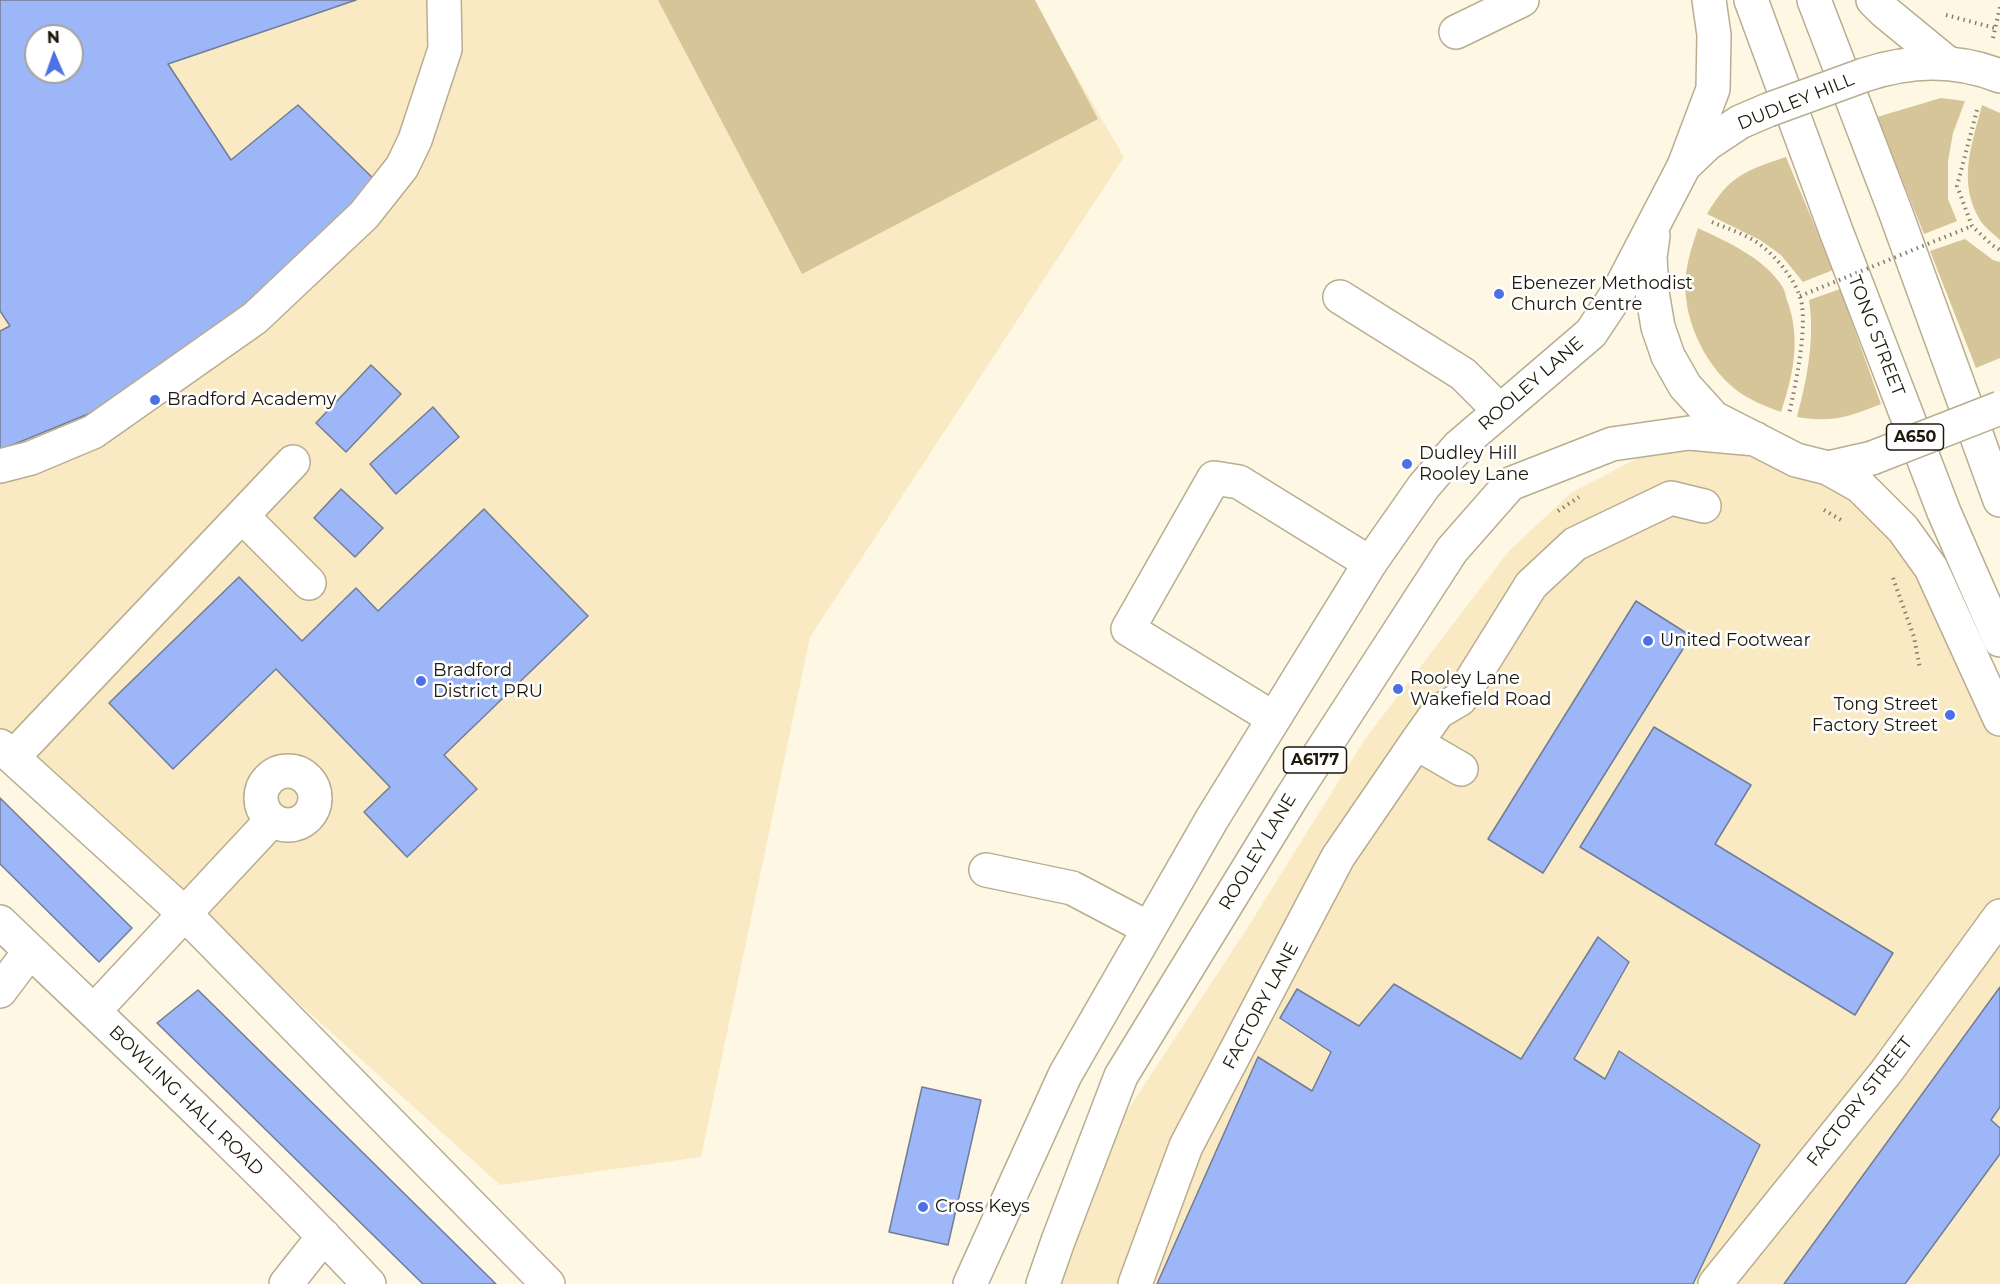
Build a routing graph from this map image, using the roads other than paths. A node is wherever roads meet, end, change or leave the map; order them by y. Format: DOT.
graph roads {
  1 [pos="444,0"];
  2 [pos="1522,0"];
  3 [pos="1709,0"];
  4 [pos="1751,0"];
  5 [pos="1814,0"];
  6 [pos="1874,0"];
  7 [pos="1456,32"];
  8 [pos="1996,53"];
  9 [pos="1954,64"];
  10 [pos="2000,76"];
  11 [pos="1684,166"];
  12 [pos="1654,222"];
  13 [pos="1340,297"];
  14 [pos="2000,408"];
  15 [pos="1500,411"];
  16 [pos="1756,439"];
  17 [pos="293,462"];
  18 [pos="0,466"];
  19 [pos="1828,468"];
  20 [pos="2000,500"];
  21 [pos="1704,506"];
  22 [pos="242,516"];
  23 [pos="1370,564"];
  24 [pos="309,583"];
  25 [pos="2000,640"];
  26 [pos="1273,717"];
  27 [pos="2000,719"];
  28 [pos="1416,743"];
  29 [pos="6,752"];
  30 [pos="1461,769"];
  31 [pos="272,820"];
  32 [pos="986,870"];
  33 [pos="185,914"];
  34 [pos="2000,916"];
  35 [pos="0,922"];
  36 [pos="1148,928"];
  37 [pos="30,951"];
  38 [pos="0,991"];
  39 [pos="94,1011"];
  40 [pos="324,1236"];
  41 [pos="285,1284"];
  42 [pos="369,1284"];
  43 [pos="548,1284"];
  44 [pos="970,1284"];
  45 [pos="1043,1284"];
  46 [pos="1135,1284"];
  47 [pos="1715,1284"];
  1 -- 18 [label="main road"];
  2 -- 7 [label="main road"];
  3 -- 11 [label="main road"];
  4 -- 25 [label="main road, TONG STREET / A650"];
  5 -- 20 [label="main road, A650"];
  6 -- 9 [label="main road"];
  8 -- 9 [label="main road"];
  9 -- 10 [label="main road, DUDLEY HILL"];
  9 -- 11 [label="main road, DUDLEY HILL, bridge"];
  11 -- 12 [label="main road, DUDLEY HILL"];
  12 -- 15 [label="main road, ROOLEY LANE / A6177"];
  12 -- 16 [label="main road, DUDLEY HILL"];
  13 -- 15 [label="main road"];
  14 -- 19 [label="main road, DUDLEY HILL, bridge"];
  15 -- 23 [label="main road, ROOLEY LANE / A6177"];
  16 -- 19 [label="main road, DUDLEY HILL"];
  16 -- 45 [label="main road, ROOLEY LANE / A6177"];
  17 -- 22 [label="main road"];
  19 -- 27 [label="main road"];
  21 -- 28 [label="main road, FACTORY LANE"];
  22 -- 24 [label="main road"];
  22 -- 29 [label="main road"];
  23 -- 26 [label="main road, ROOLEY LANE / A6177"];
  23 -- 26 [label="main road"];
  26 -- 36 [label="main road, ROOLEY LANE / A6177"];
  28 -- 30 [label="main road"];
  28 -- 46 [label="main road, FACTORY LANE"];
  29 -- 33 [label="main road"];
  31 -- 33 [label="main road"];
  32 -- 36 [label="main road"];
  33 -- 39 [label="main road"];
  33 -- 43 [label="main road"];
  34 -- 47 [label="main road, FACTORY STREET"];
  35 -- 37 [label="main road, BOWLING HALL ROAD"];
  36 -- 44 [label="main road, ROOLEY LANE / A6177"];
  37 -- 38 [label="main road"];
  37 -- 39 [label="main road, BOWLING HALL ROAD"];
  39 -- 40 [label="main road, BOWLING HALL ROAD"];
  40 -- 41 [label="main road"];
  40 -- 42 [label="main road, BOWLING HALL ROAD"];
}
